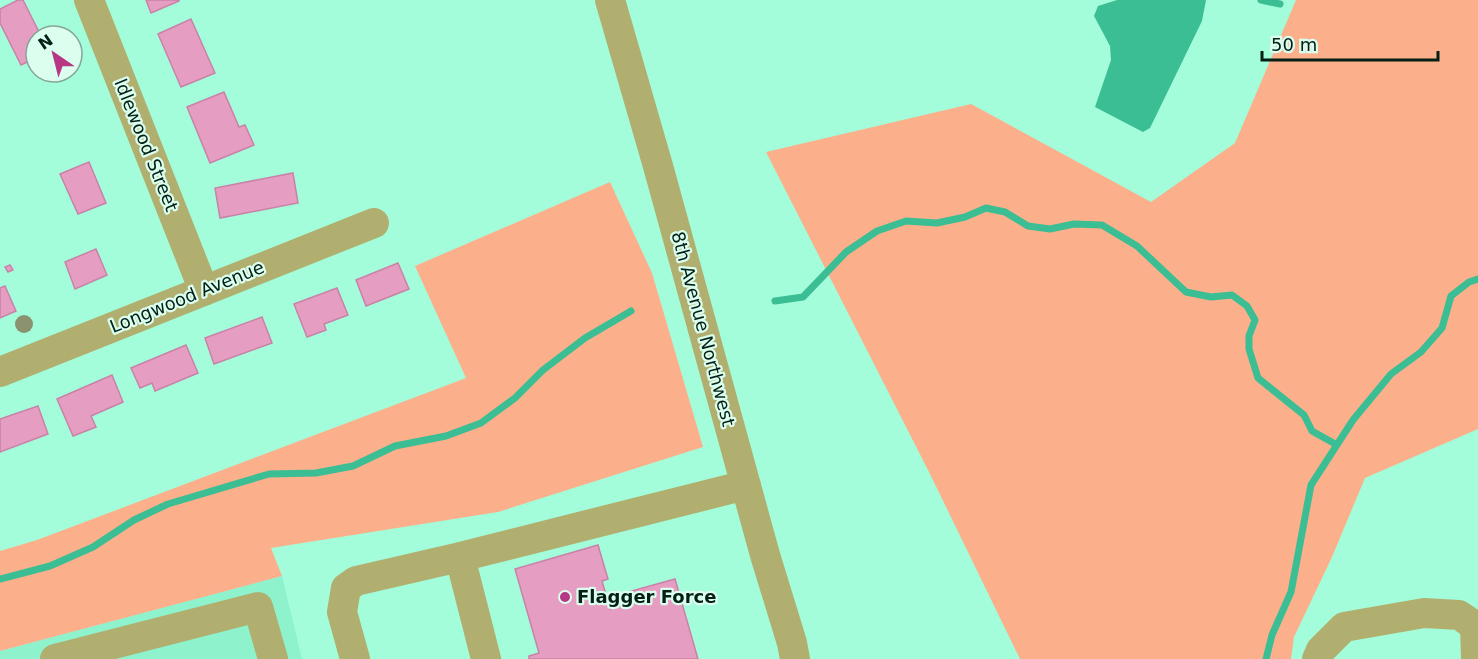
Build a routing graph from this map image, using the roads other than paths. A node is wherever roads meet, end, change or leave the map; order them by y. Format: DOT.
graph roads {
  1 [pos="89,0"];
  2 [pos="610,0"];
  3 [pos="374,223"];
  4 [pos="204,291"];
  5 [pos="0,372"];
  6 [pos="746,485"];
  7 [pos="460,557"];
  8 [pos="55,659"];
  9 [pos="273,659"];
  10 [pos="355,659"];
  11 [pos="486,659"];
  12 [pos="795,659"];
  13 [pos="1317,659"];
  14 [pos="1476,659"];
  1 -- 4 [label="street, Idlewood Street"];
  2 -- 6 [label="street, 8th Avenue Northwest"];
  3 -- 4 [label="street, Longwood Avenue"];
  4 -- 5 [label="street, Longwood Avenue"];
  6 -- 7 [label="street"];
  6 -- 12 [label="street, 8th Avenue Northwest"];
  7 -- 10 [label="street"];
  7 -- 11 [label="street"];
  8 -- 9 [label="street"];
  13 -- 14 [label="street"];
}
